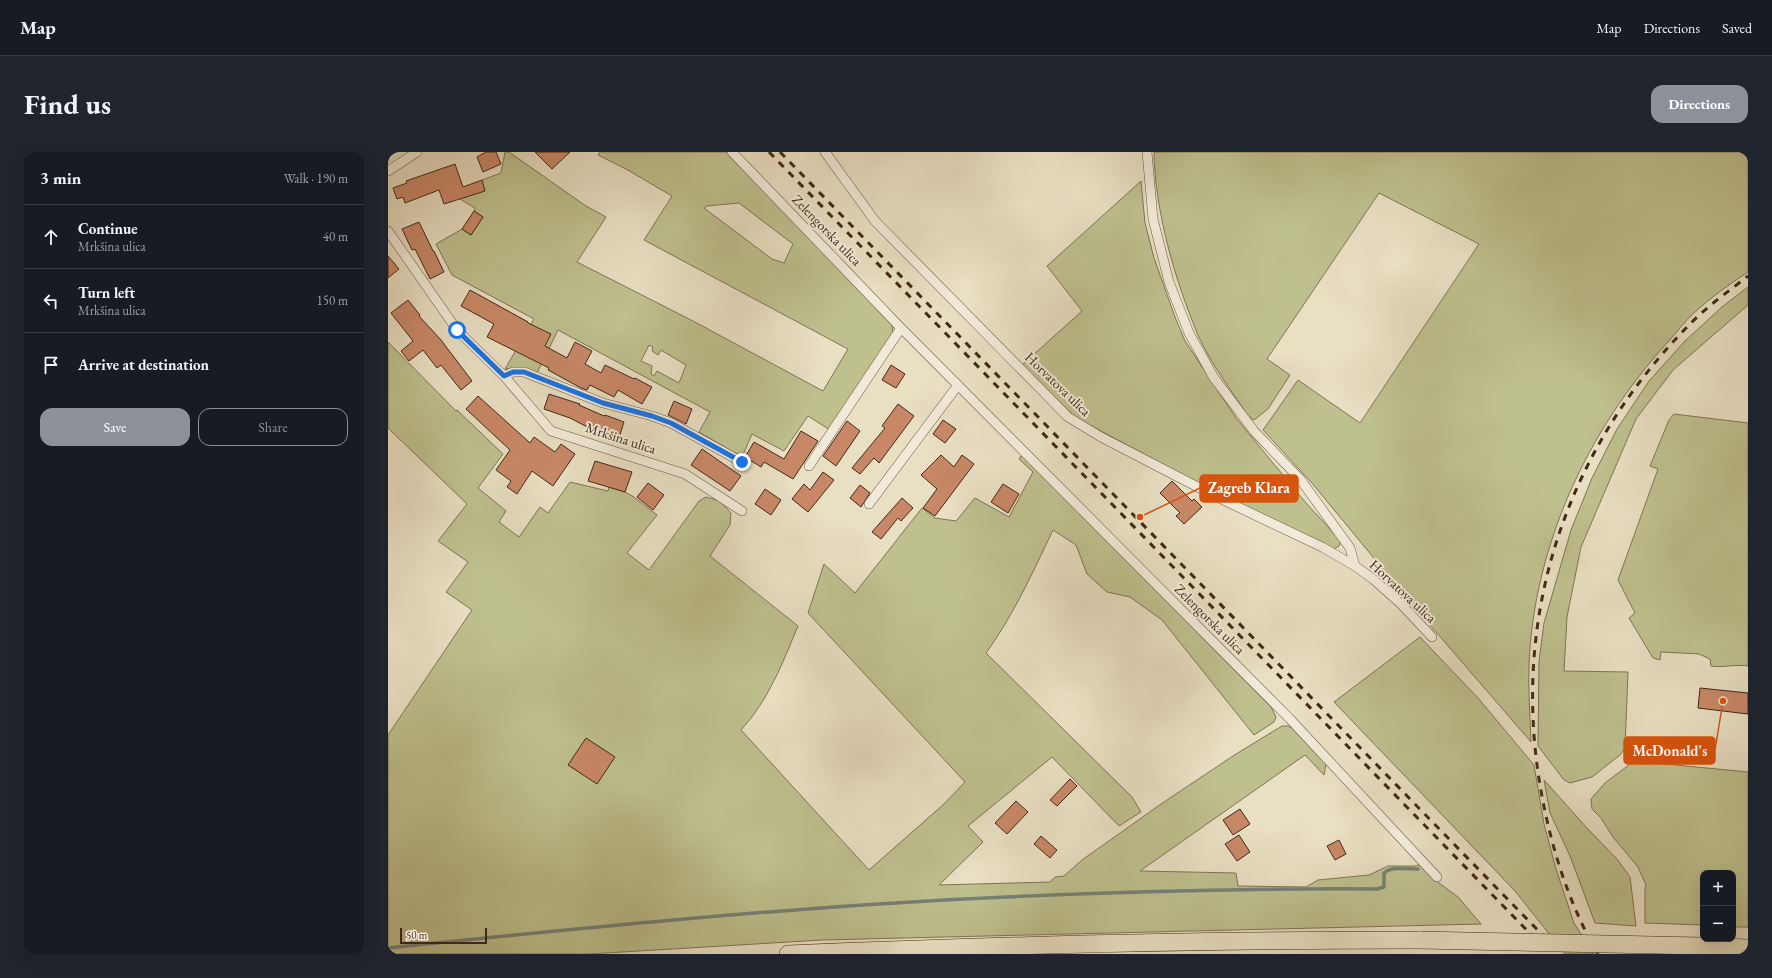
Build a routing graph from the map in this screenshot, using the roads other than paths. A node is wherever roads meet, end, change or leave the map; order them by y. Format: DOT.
graph roads {
  1 [pos="417,152"];
  2 [pos="732,152"];
  3 [pos="825,152"];
  4 [pos="1147,152"];
  5 [pos="388,171"];
  6 [pos="388,231"];
  7 [pos="901,328"];
  8 [pos="504,376"];
  9 [pos="958,385"];
  10 [pos="742,462"];
  11 [pos="810,466"];
  12 [pos="869,504"];
  13 [pos="742,511"];
  14 [pos="1355,566"];
  15 [pos="1432,637"];
  16 [pos="1437,877"];
  17 [pos="1748,948"];
  18 [pos="788,954"];
  1 -- 5 [label="street"];
  2 -- 7 [label="street, Zelengorska ulica"];
  3 -- 14 [label="street, Horvatova ulica"];
  4 -- 14 [label="street, Horvatova ulica"];
  6 -- 8 [label="street, Mrkšina ulica"];
  7 -- 9 [label="street, Zelengorska ulica"];
  7 -- 11 [label="street"];
  8 -- 10 [label="street, Mrkšina ulica"];
  8 -- 13 [label="street, Mrkšina ulica"];
  9 -- 12 [label="street"];
  9 -- 16 [label="street, Zelengorska ulica"];
  14 -- 15 [label="street, Horvatova ulica"];
  17 -- 18 [label="highway, bridge"];
}
